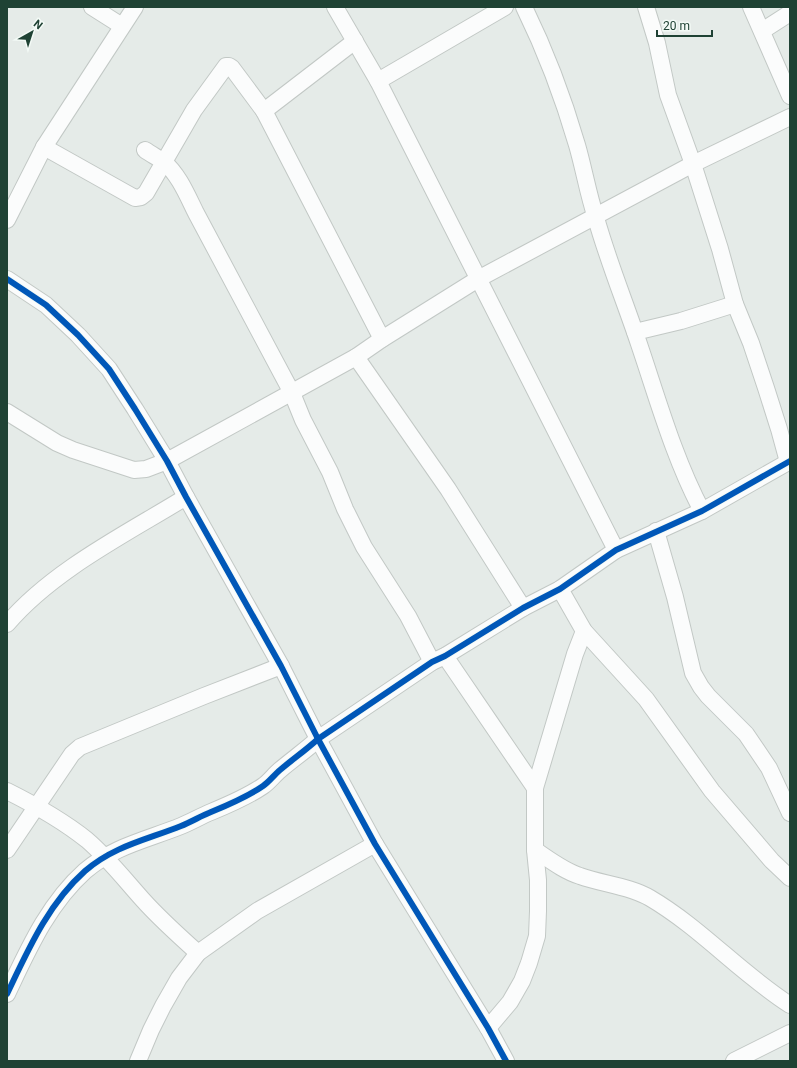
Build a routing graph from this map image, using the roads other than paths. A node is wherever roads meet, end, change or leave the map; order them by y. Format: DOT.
graph roads {
  1 [pos="92,7"];
  2 [pos="135,7"];
  3 [pos="335,7"];
  4 [pos="505,7"];
  5 [pos="524,7"];
  6 [pos="646,7"];
  7 [pos="751,7"];
  8 [pos="790,12"];
  9 [pos="122,26"];
  10 [pos="762,31"];
  11 [pos="355,41"];
  12 [pos="378,81"];
  13 [pos="790,96"];
  14 [pos="264,111"];
  15 [pos="790,117"];
  16 [pos="44,147"];
  17 [pos="145,150"];
  18 [pos="164,162"];
  19 [pos="693,164"];
  20 [pos="595,217"];
  21 [pos="7,220"];
  22 [pos="7,279"];
  23 [pos="478,279"];
  24 [pos="735,304"];
  25 [pos="635,332"];
  26 [pos="382,339"];
  27 [pos="356,358"];
  28 [pos="292,393"];
  29 [pos="7,412"];
  30 [pos="167,461"];
  31 [pos="789,461"];
  32 [pos="186,497"];
  33 [pos="702,511"];
  34 [pos="656,531"];
  35 [pos="616,550"];
  36 [pos="560,589"];
  37 [pos="523,608"];
  38 [pos="7,624"];
  39 [pos="584,631"];
  40 [pos="439,659"];
  41 [pos="281,666"];
  42 [pos="318,739"];
  43 [pos="535,788"];
  44 [pos="7,791"];
  45 [pos="37,806"];
  46 [pos="790,813"];
  47 [pos="375,844"];
  48 [pos="7,850"];
  49 [pos="536,850"];
  50 [pos="104,856"];
  51 [pos="790,878"];
  52 [pos="198,953"];
  53 [pos="7,994"];
  54 [pos="790,1005"];
  55 [pos="488,1028"];
  56 [pos="790,1033"];
  57 [pos="138,1061"];
  58 [pos="506,1061"];
  59 [pos="734,1061"];
  1 -- 9 [label="street"];
  2 -- 9 [label="street"];
  3 -- 11 [label="street"];
  4 -- 12 [label="street"];
  5 -- 20 [label="street"];
  6 -- 19 [label="street"];
  7 -- 10 [label="street"];
  8 -- 10 [label="street"];
  9 -- 16 [label="street"];
  10 -- 13 [label="street"];
  11 -- 12 [label="street"];
  11 -- 14 [label="street"];
  12 -- 23 [label="street"];
  14 -- 18 [label="street"];
  14 -- 26 [label="street"];
  15 -- 19 [label="street"];
  16 -- 18 [label="street"];
  16 -- 21 [label="street"];
  17 -- 18 [label="street"];
  18 -- 28 [label="street"];
  19 -- 20 [label="street"];
  19 -- 24 [label="street"];
  20 -- 23 [label="street"];
  20 -- 25 [label="street"];
  22 -- 30 [label="street"];
  23 -- 26 [label="street"];
  23 -- 35 [label="street"];
  24 -- 25 [label="street"];
  24 -- 31 [label="street"];
  25 -- 33 [label="street"];
  26 -- 27 [label="street"];
  27 -- 28 [label="street"];
  27 -- 37 [label="street"];
  28 -- 30 [label="street"];
  28 -- 40 [label="street"];
  29 -- 30 [label="street"];
  30 -- 32 [label="street"];
  31 -- 33 [label="street"];
  32 -- 38 [label="street"];
  32 -- 41 [label="street"];
  33 -- 34 [label="street"];
  34 -- 35 [label="street"];
  34 -- 46 [label="street"];
  35 -- 36 [label="street"];
  36 -- 37 [label="street"];
  36 -- 39 [label="street"];
  37 -- 40 [label="street"];
  39 -- 43 [label="street"];
  39 -- 51 [label="street"];
  40 -- 42 [label="street"];
  40 -- 43 [label="street"];
  41 -- 42 [label="street"];
  41 -- 45 [label="street"];
  42 -- 47 [label="street"];
  42 -- 50 [label="street"];
  43 -- 49 [label="street"];
  44 -- 45 [label="street"];
  45 -- 48 [label="street"];
  45 -- 50 [label="street"];
  47 -- 52 [label="street"];
  47 -- 55 [label="street"];
  49 -- 54 [label="street"];
  49 -- 55 [label="street"];
  50 -- 52 [label="street"];
  50 -- 53 [label="street"];
  52 -- 57 [label="street"];
  55 -- 58 [label="street"];
  56 -- 59 [label="street"];
}
